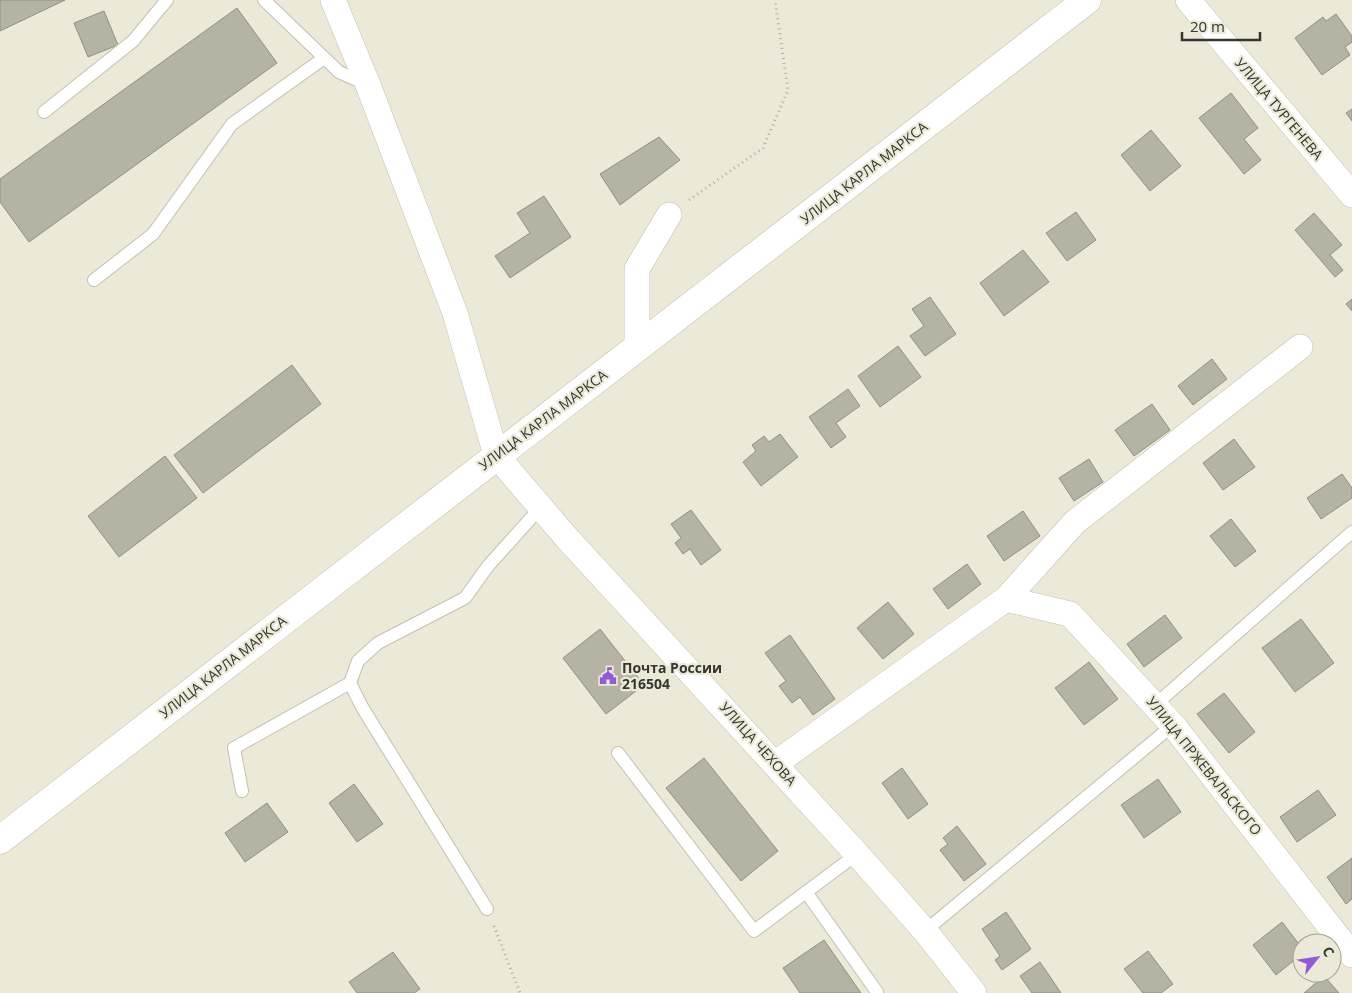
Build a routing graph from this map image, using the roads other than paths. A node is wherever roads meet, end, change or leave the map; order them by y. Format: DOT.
graph roads {
  1 [pos="167,0"];
  2 [pos="264,0"];
  3 [pos="333,0"];
  4 [pos="1087,0"];
  5 [pos="1188,0"];
  6 [pos="324,58"];
  7 [pos="368,85"];
  8 [pos="44,112"];
  9 [pos="1352,195"];
  10 [pos="669,215"];
  11 [pos="94,280"];
  12 [pos="1300,347"];
  13 [pos="637,349"];
  14 [pos="496,455"];
  15 [pos="541,506"];
  16 [pos="1352,532"];
  17 [pos="1006,599"];
  18 [pos="350,684"];
  19 [pos="1156,704"];
  20 [pos="1174,725"];
  21 [pos="618,752"];
  22 [pos="776,763"];
  23 [pos="242,791"];
  24 [pos="0,840"];
  25 [pos="856,854"];
  26 [pos="806,892"];
  27 [pos="487,909"];
  28 [pos="925,931"];
  29 [pos="1348,942"];
  30 [pos="877,992"];
  31 [pos="974,993"];
  1 -- 8 [label="lane"];
  2 -- 6 [label="lane"];
  3 -- 7 [label="street"];
  4 -- 13 [label="main road, УЛИЦА КАРЛА МАРКСА"];
  5 -- 9 [label="street, УЛИЦА ТУРГЕНЕВА"];
  6 -- 7 [label="lane"];
  6 -- 11 [label="lane"];
  7 -- 14 [label="street"];
  10 -- 13 [label="street"];
  12 -- 17 [label="street"];
  13 -- 14 [label="main road, УЛИЦА КАРЛА МАРКСА"];
  14 -- 15 [label="street, УЛИЦА ЧЕХОВА"];
  14 -- 24 [label="main road, УЛИЦА КАРЛА МАРКСА"];
  15 -- 18 [label="lane"];
  15 -- 22 [label="street, УЛИЦА ЧЕХОВА"];
  16 -- 19 [label="lane"];
  17 -- 19 [label="street, УЛИЦА ПРЖЕВАЛЬСКОГО"];
  17 -- 22 [label="street"];
  18 -- 23 [label="lane"];
  18 -- 27 [label="lane"];
  19 -- 20 [label="street, УЛИЦА ПРЖЕВАЛЬСКОГО"];
  20 -- 28 [label="lane"];
  20 -- 29 [label="street, УЛИЦА ПРЖЕВАЛЬСКОГО"];
  21 -- 26 [label="lane"];
  22 -- 25 [label="street, УЛИЦА ЧЕХОВА"];
  25 -- 26 [label="lane"];
  25 -- 28 [label="street, УЛИЦА ЧЕХОВА"];
  26 -- 30 [label="lane"];
  28 -- 31 [label="street, УЛИЦА ЧЕХОВА"];
}
